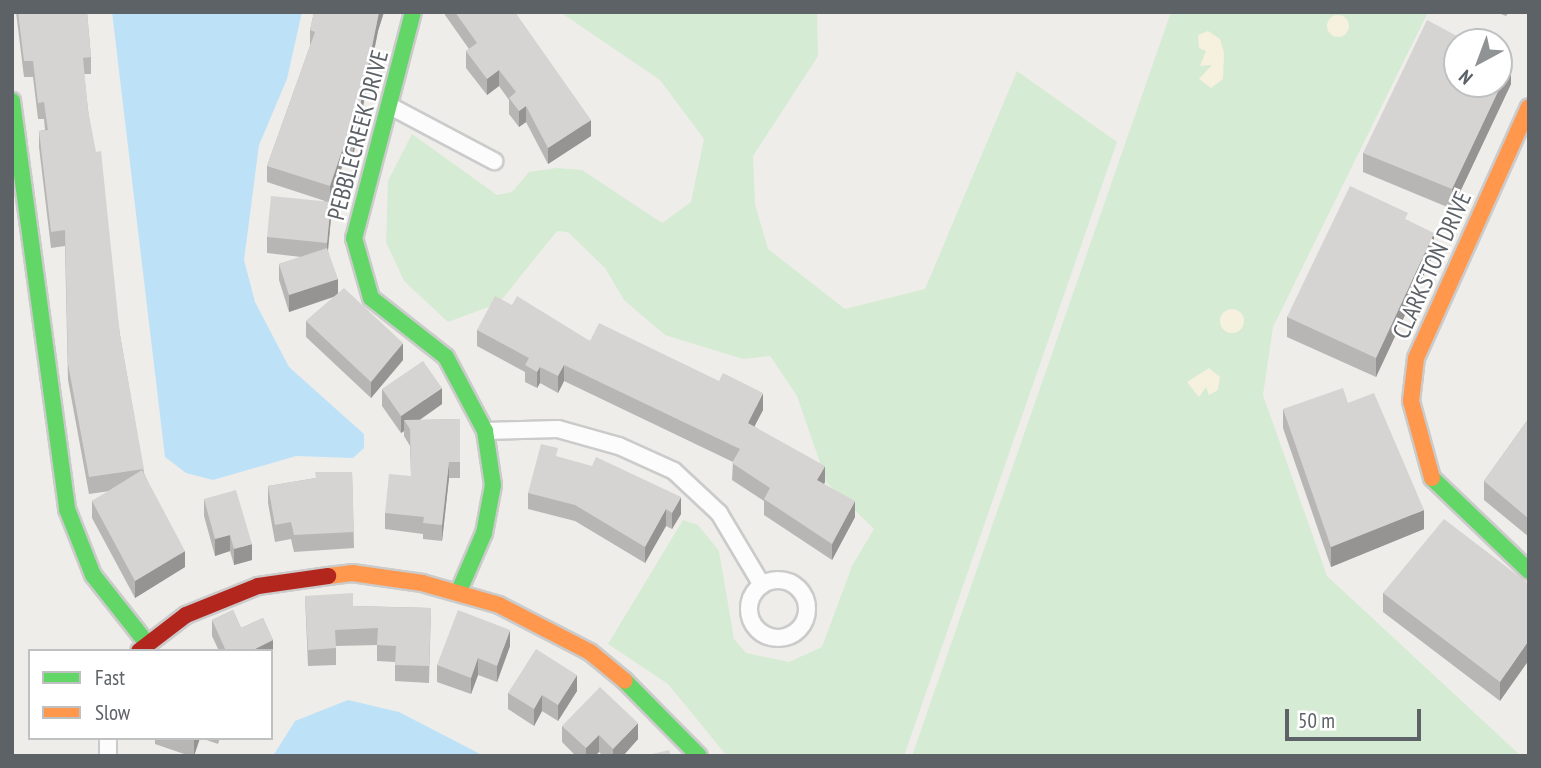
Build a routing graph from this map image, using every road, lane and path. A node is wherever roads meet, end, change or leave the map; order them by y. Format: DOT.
graph roads {
  1 [pos="413,12"];
  2 [pos="12,101"];
  3 [pos="390,106"];
  4 [pos="1529,107"];
  5 [pos="494,161"];
  6 [pos="485,431"];
  7 [pos="1529,571"];
  8 [pos="762,585"];
  9 [pos="459,591"];
  10 [pos="142,647"];
  11 [pos="699,756"];
  1 -- 3 [label="street, PEBBLECREEK DRIVE"];
  2 -- 10 [label="street"];
  3 -- 5 [label="street"];
  3 -- 6 [label="street, PEBBLECREEK DRIVE"];
  4 -- 7 [label="street, CLARKSTON DRIVE"];
  6 -- 8 [label="street"];
  6 -- 9 [label="street, PEBBLECREEK DRIVE"];
  9 -- 10 [label="street"];
  9 -- 11 [label="street"];
}
